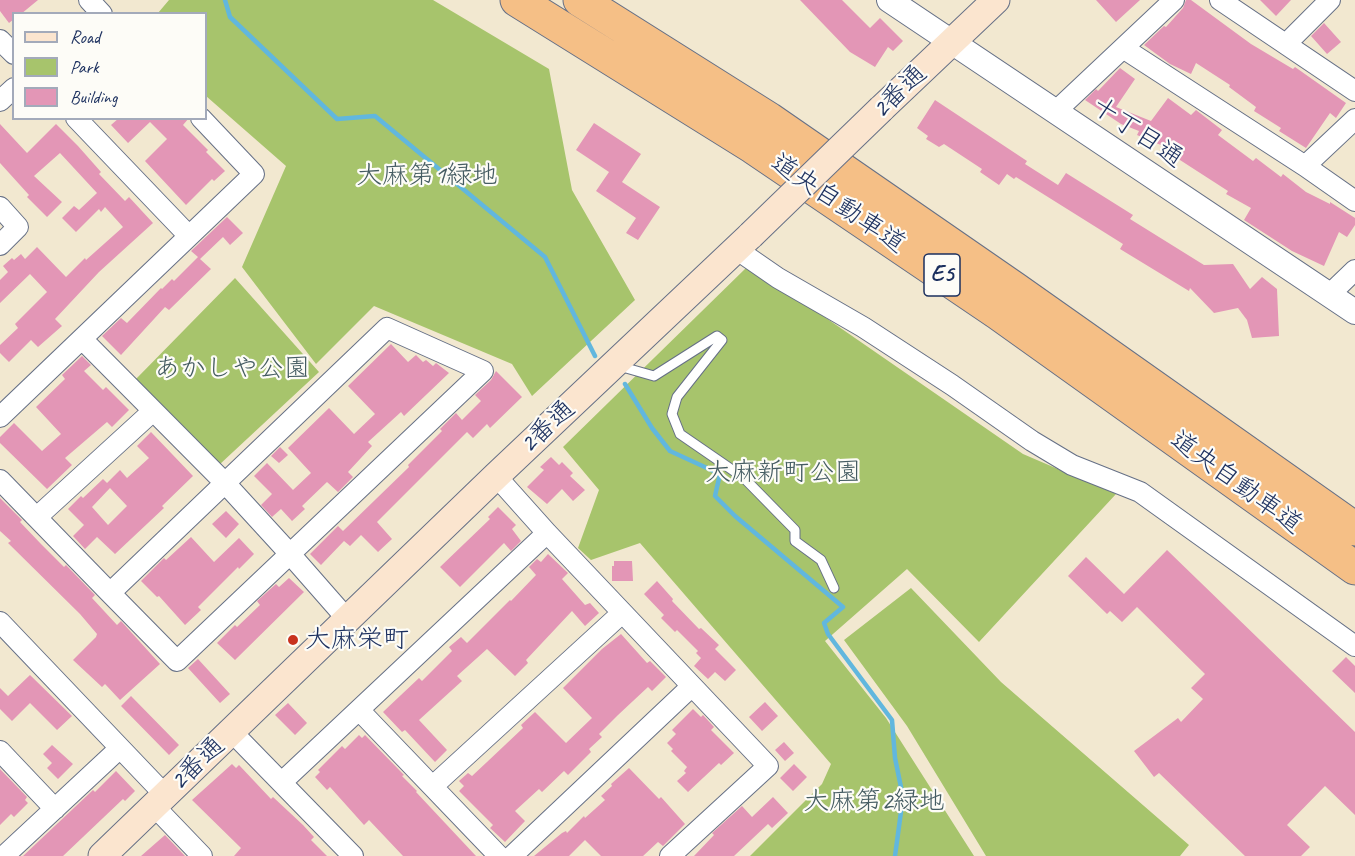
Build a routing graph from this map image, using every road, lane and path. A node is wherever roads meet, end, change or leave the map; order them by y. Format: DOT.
graph roads {
  1 [pos="517,0"];
  2 [pos="580,0"];
  3 [pos="889,0"];
  4 [pos="996,0"];
  5 [pos="1174,0"];
  6 [pos="1220,0"];
  7 [pos="1330,0"];
  8 [pos="0,40"];
  9 [pos="951,43"];
  10 [pos="1286,44"];
  11 [pos="1123,48"];
  12 [pos="12,52"];
  13 [pos="12,90"];
  14 [pos="1355,91"];
  15 [pos="0,101"];
  16 [pos="1054,112"];
  17 [pos="1355,119"];
  18 [pos="78,120"];
  19 [pos="203,120"];
  20 [pos="1305,166"];
  21 [pos="1355,201"];
  22 [pos="0,207"];
  23 [pos="189,236"];
  24 [pos="744,242"];
  25 [pos="0,245"];
  26 [pos="1355,270"];
  27 [pos="1329,295"];
  28 [pos="1355,312"];
  29 [pos="82,339"];
  30 [pos="614,364"];
  31 [pos="153,411"];
  32 [pos="0,417"];
  33 [pos="496,476"];
  34 [pos="0,480"];
  35 [pos="225,483"];
  36 [pos="37,517"];
  37 [pos="1355,529"];
  38 [pos="546,533"];
  39 [pos="290,554"];
  40 [pos="1355,568"];
  41 [pos="834,588"];
  42 [pos="110,593"];
  43 [pos="622,613"];
  44 [pos="346,619"];
  45 [pos="0,622"];
  46 [pos="1355,646"];
  47 [pos="692,686"];
  48 [pos="359,710"];
  49 [pos="231,731"];
  50 [pos="120,748"];
  51 [pos="0,751"];
  52 [pos="282,782"];
  53 [pos="433,786"];
  54 [pos="160,801"];
  55 [pos="55,809"];
  56 [pos="4,856"];
  57 [pos="102,856"];
  58 [pos="202,856"];
  59 [pos="353,856"];
  60 [pos="499,856"];
  61 [pos="512,856"];
  62 [pos="670,856"];
  1 -- 40 [label="highway, 道央自動車道 / E5"];
  2 -- 37 [label="highway, 道央自動車道 / E5"];
  3 -- 9 [label="street, 十丁目通"];
  4 -- 9 [label="main road, 2番通"];
  5 -- 11 [label="street"];
  6 -- 10 [label="street"];
  7 -- 10 [label="street"];
  8 -- 12 [label="street"];
  9 -- 16 [label="street, 十丁目通"];
  9 -- 24 [label="main road, 2番通, bridge"];
  10 -- 14 [label="street"];
  11 -- 16 [label="street"];
  11 -- 20 [label="street"];
  13 -- 15 [label="street"];
  16 -- 27 [label="street, 十丁目通"];
  17 -- 20 [label="street"];
  18 -- 23 [label="street"];
  19 -- 23 [label="street"];
  20 -- 21 [label="street"];
  22 -- 25 [label="street"];
  23 -- 29 [label="street"];
  24 -- 30 [label="main road, 2番通"];
  24 -- 46 [label="street"];
  26 -- 27 [label="street"];
  27 -- 28 [label="street, 十丁目通"];
  29 -- 31 [label="street"];
  29 -- 32 [label="street"];
  30 -- 33 [label="main road, 2番通"];
  30 -- 41 [label="lane"];
  31 -- 35 [label="street"];
  31 -- 36 [label="street"];
  33 -- 38 [label="street"];
  33 -- 44 [label="main road, 2番通"];
  34 -- 36 [label="street"];
  35 -- 39 [label="street"];
  35 -- 39 [label="street"];
  35 -- 42 [label="street"];
  36 -- 42 [label="street"];
  38 -- 43 [label="street"];
  38 -- 48 [label="street"];
  39 -- 42 [label="street"];
  39 -- 44 [label="street"];
  43 -- 47 [label="street"];
  43 -- 53 [label="street"];
  44 -- 49 [label="main road, 2番通"];
  45 -- 50 [label="street"];
  47 -- 61 [label="street"];
  47 -- 62 [label="street"];
  48 -- 52 [label="street"];
  48 -- 53 [label="street"];
  49 -- 52 [label="street"];
  49 -- 54 [label="main road, 2番通"];
  50 -- 54 [label="street"];
  50 -- 55 [label="street"];
  51 -- 55 [label="street"];
  52 -- 59 [label="street"];
  53 -- 60 [label="street"];
  54 -- 57 [label="main road, 2番通"];
  54 -- 58 [label="street"];
  55 -- 56 [label="street"];
}
